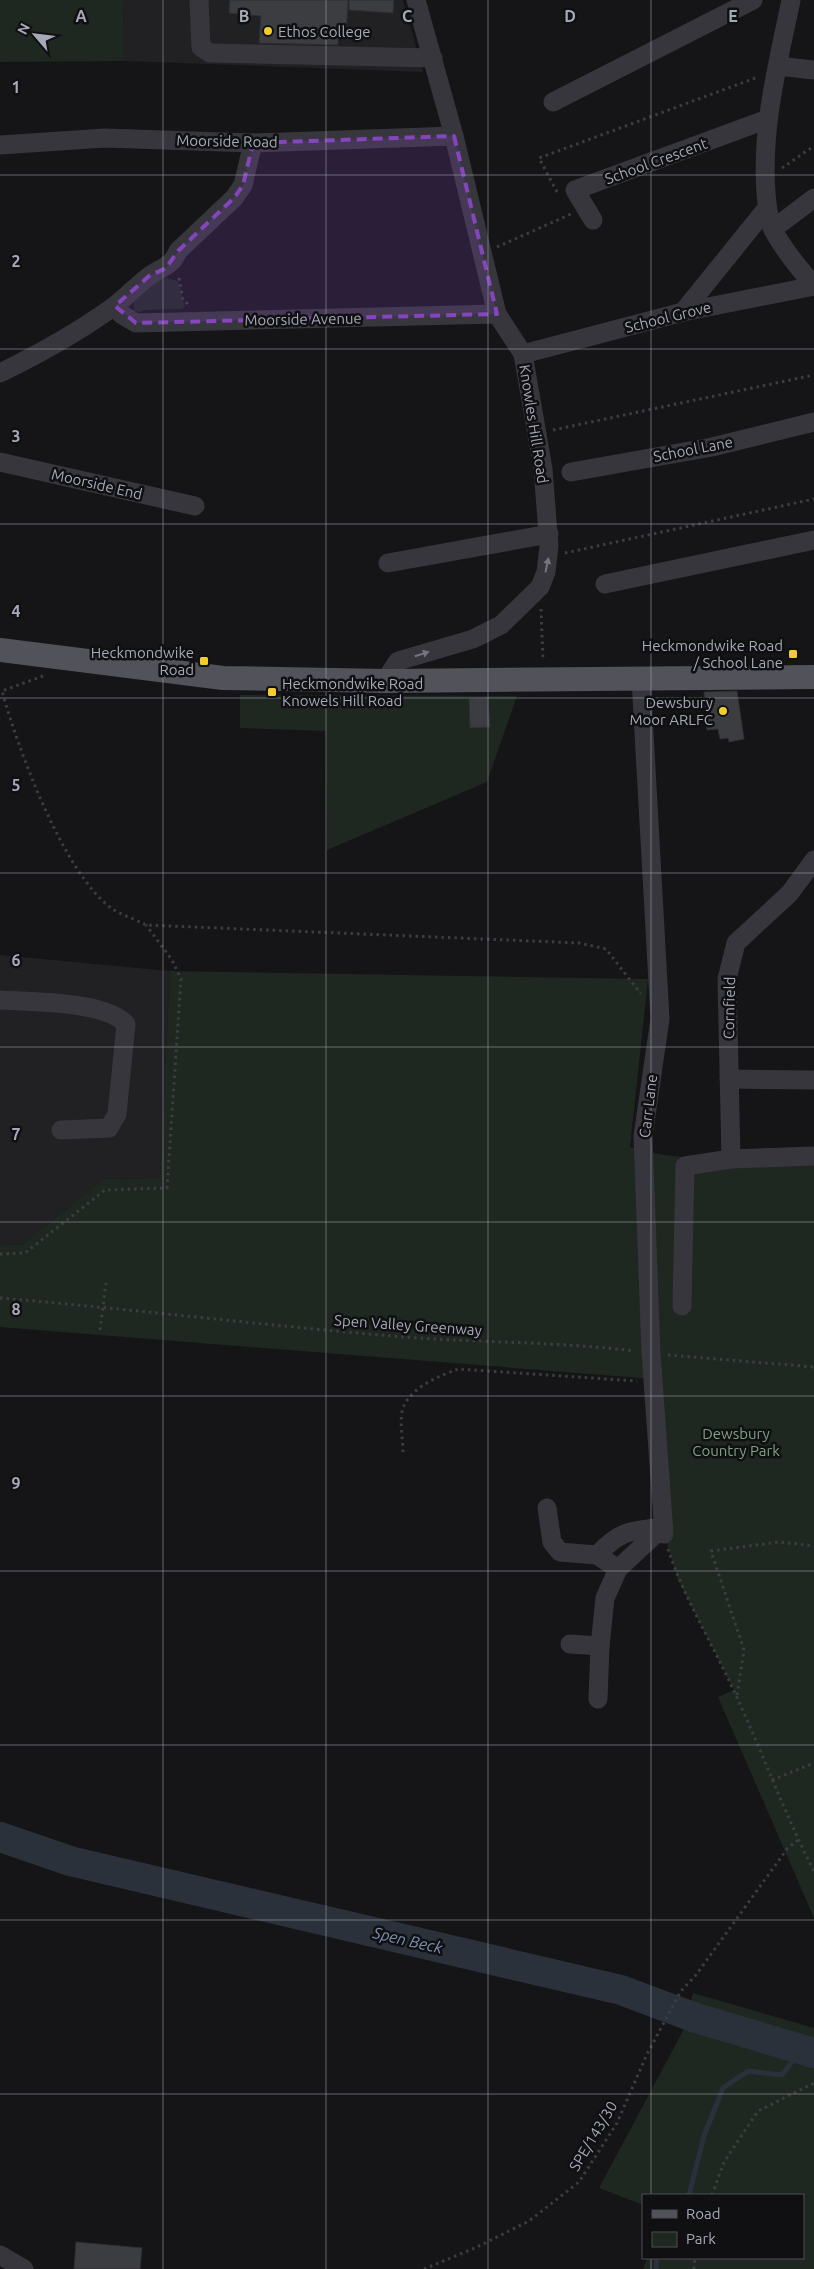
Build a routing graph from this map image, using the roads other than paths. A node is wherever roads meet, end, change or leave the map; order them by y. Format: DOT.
graph roads {
  1 [pos="199,0"];
  2 [pos="416,0"];
  3 [pos="753,0"];
  4 [pos="791,0"];
  5 [pos="433,58"];
  6 [pos="777,68"];
  7 [pos="814,70"];
  8 [pos="553,102"];
  9 [pos="768,119"];
  10 [pos="454,136"];
  11 [pos="253,143"];
  12 [pos="0,145"];
  13 [pos="814,198"];
  14 [pos="767,208"];
  15 [pos="583,214"];
  16 [pos="773,229"];
  17 [pos="814,286"];
  18 [pos="115,306"];
  19 [pos="683,312"];
  20 [pos="498,314"];
  21 [pos="523,354"];
  22 [pos="0,373"];
  23 [pos="814,422"];
  24 [pos="0,462"];
  25 [pos="571,472"];
  26 [pos="195,506"];
  27 [pos="548,534"];
  28 [pos="814,540"];
  29 [pos="388,563"];
  30 [pos="605,584"];
  31 [pos="0,650"];
  32 [pos="814,677"];
  33 [pos="641,678"];
  34 [pos="385,681"];
  35 [pos="814,860"];
  36 [pos="0,1000"];
  37 [pos="729,1079"];
  38 [pos="814,1080"];
  39 [pos="61,1130"];
  40 [pos="814,1156"];
  41 [pos="731,1159"];
  42 [pos="682,1306"];
  43 [pos="547,1508"];
  44 [pos="663,1531"];
  45 [pos="597,1555"];
  46 [pos="618,1569"];
  47 [pos="570,1644"];
  48 [pos="600,1646"];
  49 [pos="598,1699"];
  50 [pos="0,2255"];
  51 [pos="24,2269"];
  1 -- 5 [label="street"];
  2 -- 5 [label="street, Knowles Hill Road"];
  3 -- 8 [label="street"];
  4 -- 6 [label="street"];
  5 -- 10 [label="street, Knowles Hill Road"];
  6 -- 7 [label="street"];
  6 -- 9 [label="street"];
  9 -- 14 [label="street"];
  9 -- 15 [label="street, School Crescent"];
  10 -- 11 [label="street, Moorside Road"];
  10 -- 20 [label="street, Knowles Hill Road"];
  11 -- 12 [label="street, Moorside Road"];
  11 -- 18 [label="street"];
  13 -- 16 [label="street"];
  14 -- 16 [label="street"];
  14 -- 19 [label="street"];
  16 -- 17 [label="street"];
  17 -- 19 [label="street, School Grove"];
  18 -- 20 [label="street, Moorside Avenue"];
  18 -- 22 [label="street"];
  19 -- 21 [label="street, School Grove"];
  20 -- 21 [label="street, Knowles Hill Road"];
  21 -- 27 [label="street, Knowles Hill Road"];
  23 -- 25 [label="street, School Lane"];
  24 -- 26 [label="street, Moorside End"];
  27 -- 29 [label="street"];
  34 -- 27 [label="street, Knowles Hill Road, one-way"];
  28 -- 30 [label="street"];
  31 -- 34 [label="main road"];
  32 -- 33 [label="main road"];
  33 -- 34 [label="main road"];
  33 -- 44 [label="street, Carr Lane"];
  35 -- 37 [label="street, Cornfield"];
  36 -- 39 [label="street"];
  37 -- 38 [label="street"];
  37 -- 41 [label="street, Cornfield"];
  40 -- 41 [label="street"];
  41 -- 42 [label="street"];
  43 -- 45 [label="street"];
  44 -- 45 [label="street"];
  44 -- 46 [label="street"];
  45 -- 46 [label="street"];
  46 -- 48 [label="street"];
  47 -- 48 [label="street"];
  48 -- 49 [label="street"];
  50 -- 51 [label="street"];
}
